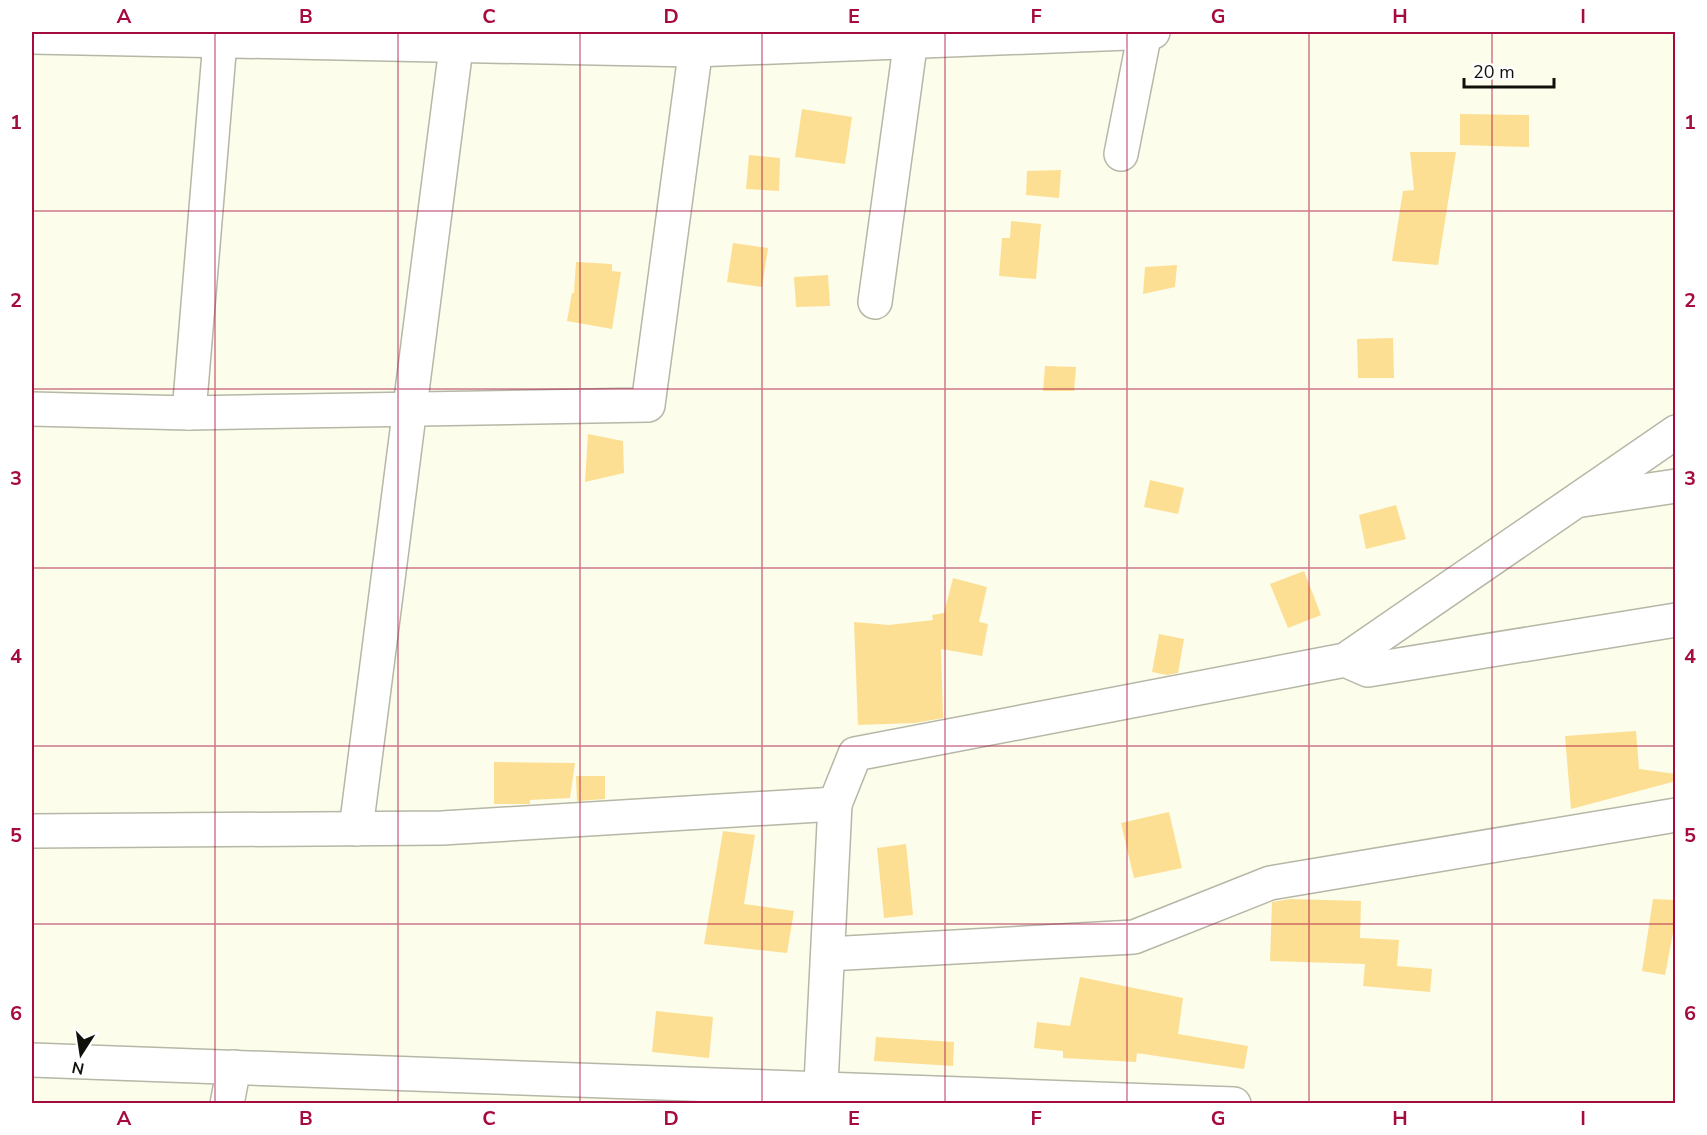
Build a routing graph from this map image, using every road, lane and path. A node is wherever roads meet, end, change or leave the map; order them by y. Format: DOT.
graph roads {
  1 [pos="1145,32"];
  2 [pos="1153,32"];
  3 [pos="912,36"];
  4 [pos="32,37"];
  5 [pos="237,38"];
  6 [pos="457,38"];
  7 [pos="696,41"];
  8 [pos="1121,154"];
  9 [pos="875,302"];
  10 [pos="32,409"];
  11 [pos="409,410"];
  12 [pos="189,413"];
  13 [pos="1676,432"];
  14 [pos="1676,486"];
  15 [pos="1576,501"];
  16 [pos="1676,620"];
  17 [pos="1345,660"];
  18 [pos="835,804"];
  19 [pos="1676,815"];
  20 [pos="356,829"];
  21 [pos="32,831"];
  22 [pos="828,954"];
  23 [pos="32,1060"];
  24 [pos="234,1067"];
  25 [pos="821,1096"];
  26 [pos="227,1104"];
  27 [pos="1234,1104"];
  1 -- 2 [label="street"];
  1 -- 3 [label="street"];
  1 -- 8 [label="street"];
  3 -- 7 [label="street"];
  3 -- 9 [label="street"];
  4 -- 5 [label="street"];
  5 -- 6 [label="street"];
  5 -- 12 [label="street"];
  6 -- 7 [label="street"];
  6 -- 11 [label="street"];
  7 -- 11 [label="street"];
  10 -- 12 [label="street"];
  11 -- 12 [label="street"];
  11 -- 20 [label="street"];
  13 -- 15 [label="street"];
  14 -- 15 [label="street"];
  15 -- 17 [label="street"];
  16 -- 17 [label="street"];
  17 -- 18 [label="street"];
  18 -- 20 [label="street"];
  18 -- 22 [label="street"];
  19 -- 22 [label="street"];
  20 -- 21 [label="street"];
  22 -- 25 [label="street"];
  23 -- 24 [label="street"];
  24 -- 25 [label="street"];
  24 -- 26 [label="street"];
  25 -- 27 [label="street"];
}
